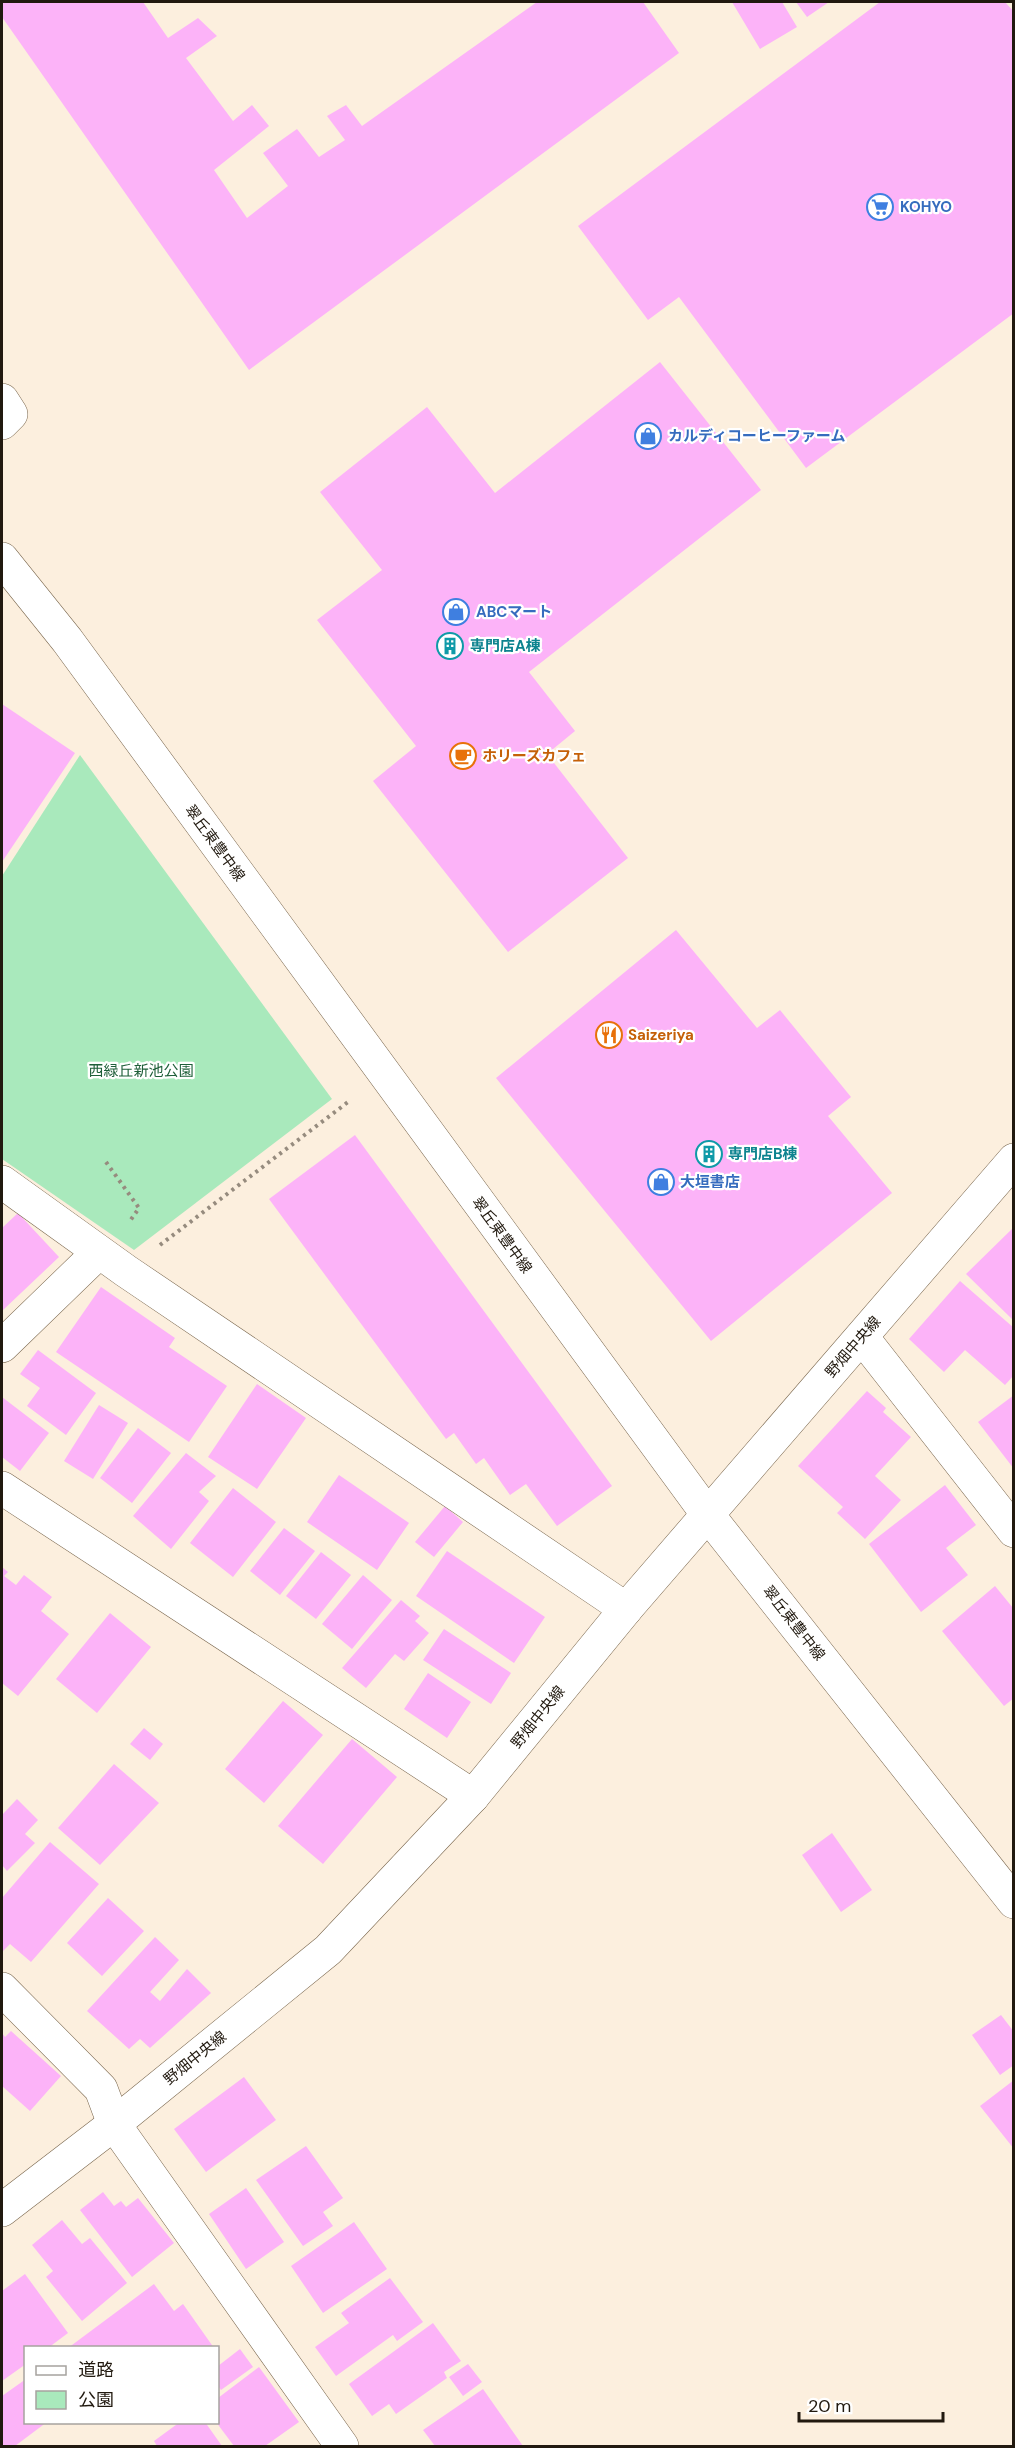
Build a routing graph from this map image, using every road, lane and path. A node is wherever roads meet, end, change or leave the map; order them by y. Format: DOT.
graph roads {
  1 [pos="2,400"];
  2 [pos="2,423"];
  3 [pos="2,559"];
  4 [pos="348,1102"];
  5 [pos="1014,1160"];
  6 [pos="106,1162"];
  7 [pos="2,1182"];
  8 [pos="111,1260"];
  9 [pos="862,1337"];
  10 [pos="2,1346"];
  11 [pos="2,1488"];
  12 [pos="708,1515"];
  13 [pos="1014,1531"];
  14 [pos="626,1610"];
  15 [pos="473,1796"];
  16 [pos="1014,1902"];
  17 [pos="2,1989"];
  18 [pos="114,2124"];
  19 [pos="2,2210"];
  20 [pos="342,2446"];
  1 -- 2 [label="street"];
  3 -- 12 [label="street, 翠丘東豊中線"];
  4 -- 8 [label="path"];
  5 -- 9 [label="street, 野畑中央線"];
  6 -- 8 [label="path"];
  7 -- 8 [label="street"];
  8 -- 10 [label="street"];
  8 -- 14 [label="street"];
  9 -- 12 [label="street, 野畑中央線"];
  9 -- 13 [label="street"];
  11 -- 15 [label="street"];
  12 -- 14 [label="street, 野畑中央線"];
  12 -- 16 [label="street, 翠丘東豊中線"];
  14 -- 15 [label="street, 野畑中央線"];
  15 -- 18 [label="street, 野畑中央線"];
  17 -- 18 [label="street"];
  18 -- 19 [label="street, 野畑中央線"];
  18 -- 20 [label="street"];
}
